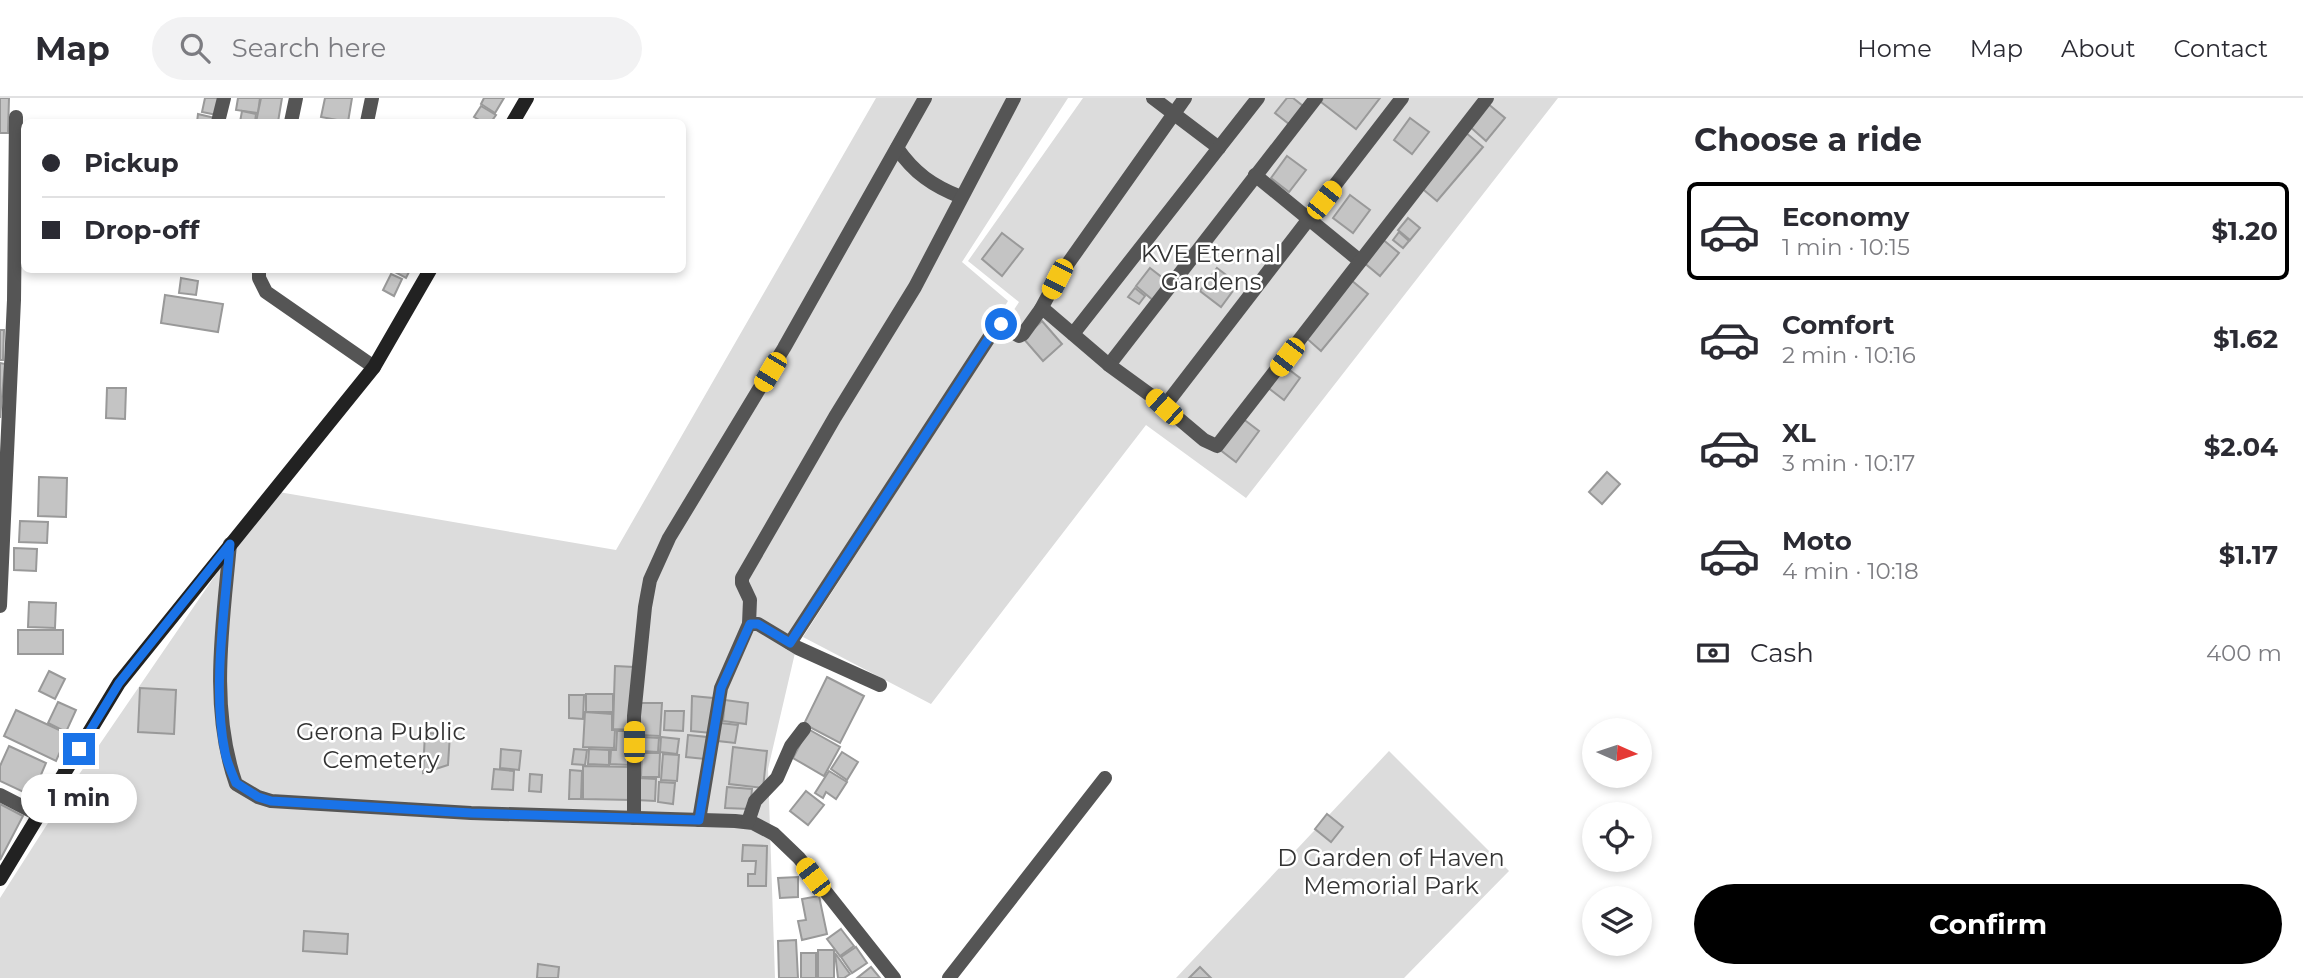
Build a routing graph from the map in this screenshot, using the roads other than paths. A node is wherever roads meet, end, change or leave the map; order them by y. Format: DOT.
graph roads {
  1 [pos="224,98"];
  2 [pos="296,98"];
  3 [pos="372,98"];
  4 [pos="527,98"];
  5 [pos="925,98"];
  6 [pos="1014,98"];
  7 [pos="1153,98"];
  8 [pos="1185,98"];
  9 [pos="1258,98"];
  10 [pos="1316,98"];
  11 [pos="1402,98"];
  12 [pos="1487,98"];
  13 [pos="1174,114"];
  14 [pos="16,117"];
  15 [pos="219,119"];
  16 [pos="292,119"];
  17 [pos="368,119"];
  18 [pos="515,119"];
  19 [pos="897,148"];
  20 [pos="1219,148"];
  21 [pos="1255,175"];
  22 [pos="961,197"];
  23 [pos="1308,220"];
  24 [pos="1360,261"];
  25 [pos="259,273"];
  26 [pos="428,273"];
  27 [pos="1041,309"];
  28 [pos="1073,334"];
  29 [pos="1109,365"];
  30 [pos="374,367"];
  31 [pos="1164,407"];
  32 [pos="230,544"];
  33 [pos="0,606"];
  34 [pos="750,624"];
  35 [pos="790,643"];
  36 [pos="880,685"];
  37 [pos="804,729"];
  38 [pos="1105,778"];
  39 [pos="0,795"];
  40 [pos="39,815"];
  41 [pos="634,818"];
  42 [pos="699,820"];
  43 [pos="748,822"];
  44 [pos="0,879"];
  45 [pos="894,978"];
  46 [pos="949,978"];
  1 -- 15 [label="street"];
  2 -- 16 [label="street"];
  3 -- 17 [label="street"];
  4 -- 18 [label="street"];
  5 -- 19 [label="street"];
  6 -- 22 [label="street"];
  7 -- 13 [label="street"];
  8 -- 13 [label="street"];
  9 -- 20 [label="street"];
  10 -- 21 [label="street"];
  11 -- 23 [label="street"];
  12 -- 24 [label="street"];
  13 -- 20 [label="street"];
  13 -- 27 [label="street"];
  14 -- 33 [label="street"];
  19 -- 22 [label="street"];
  19 -- 41 [label="street"];
  20 -- 28 [label="street"];
  21 -- 23 [label="street"];
  21 -- 29 [label="street"];
  22 -- 34 [label="street"];
  23 -- 24 [label="street"];
  23 -- 31 [label="street"];
  24 -- 31 [label="street"];
  25 -- 30 [label="street"];
  26 -- 30 [label="street"];
  27 -- 28 [label="street"];
  27 -- 35 [label="street"];
  28 -- 29 [label="street"];
  29 -- 31 [label="street"];
  30 -- 32 [label="street"];
  32 -- 40 [label="street"];
  32 -- 41 [label="street"];
  34 -- 35 [label="street"];
  34 -- 42 [label="street"];
  35 -- 36 [label="street"];
  37 -- 43 [label="street"];
  38 -- 46 [label="street"];
  39 -- 40 [label="street"];
  40 -- 44 [label="street"];
  41 -- 42 [label="street"];
  42 -- 43 [label="street"];
  43 -- 45 [label="street"];
}
